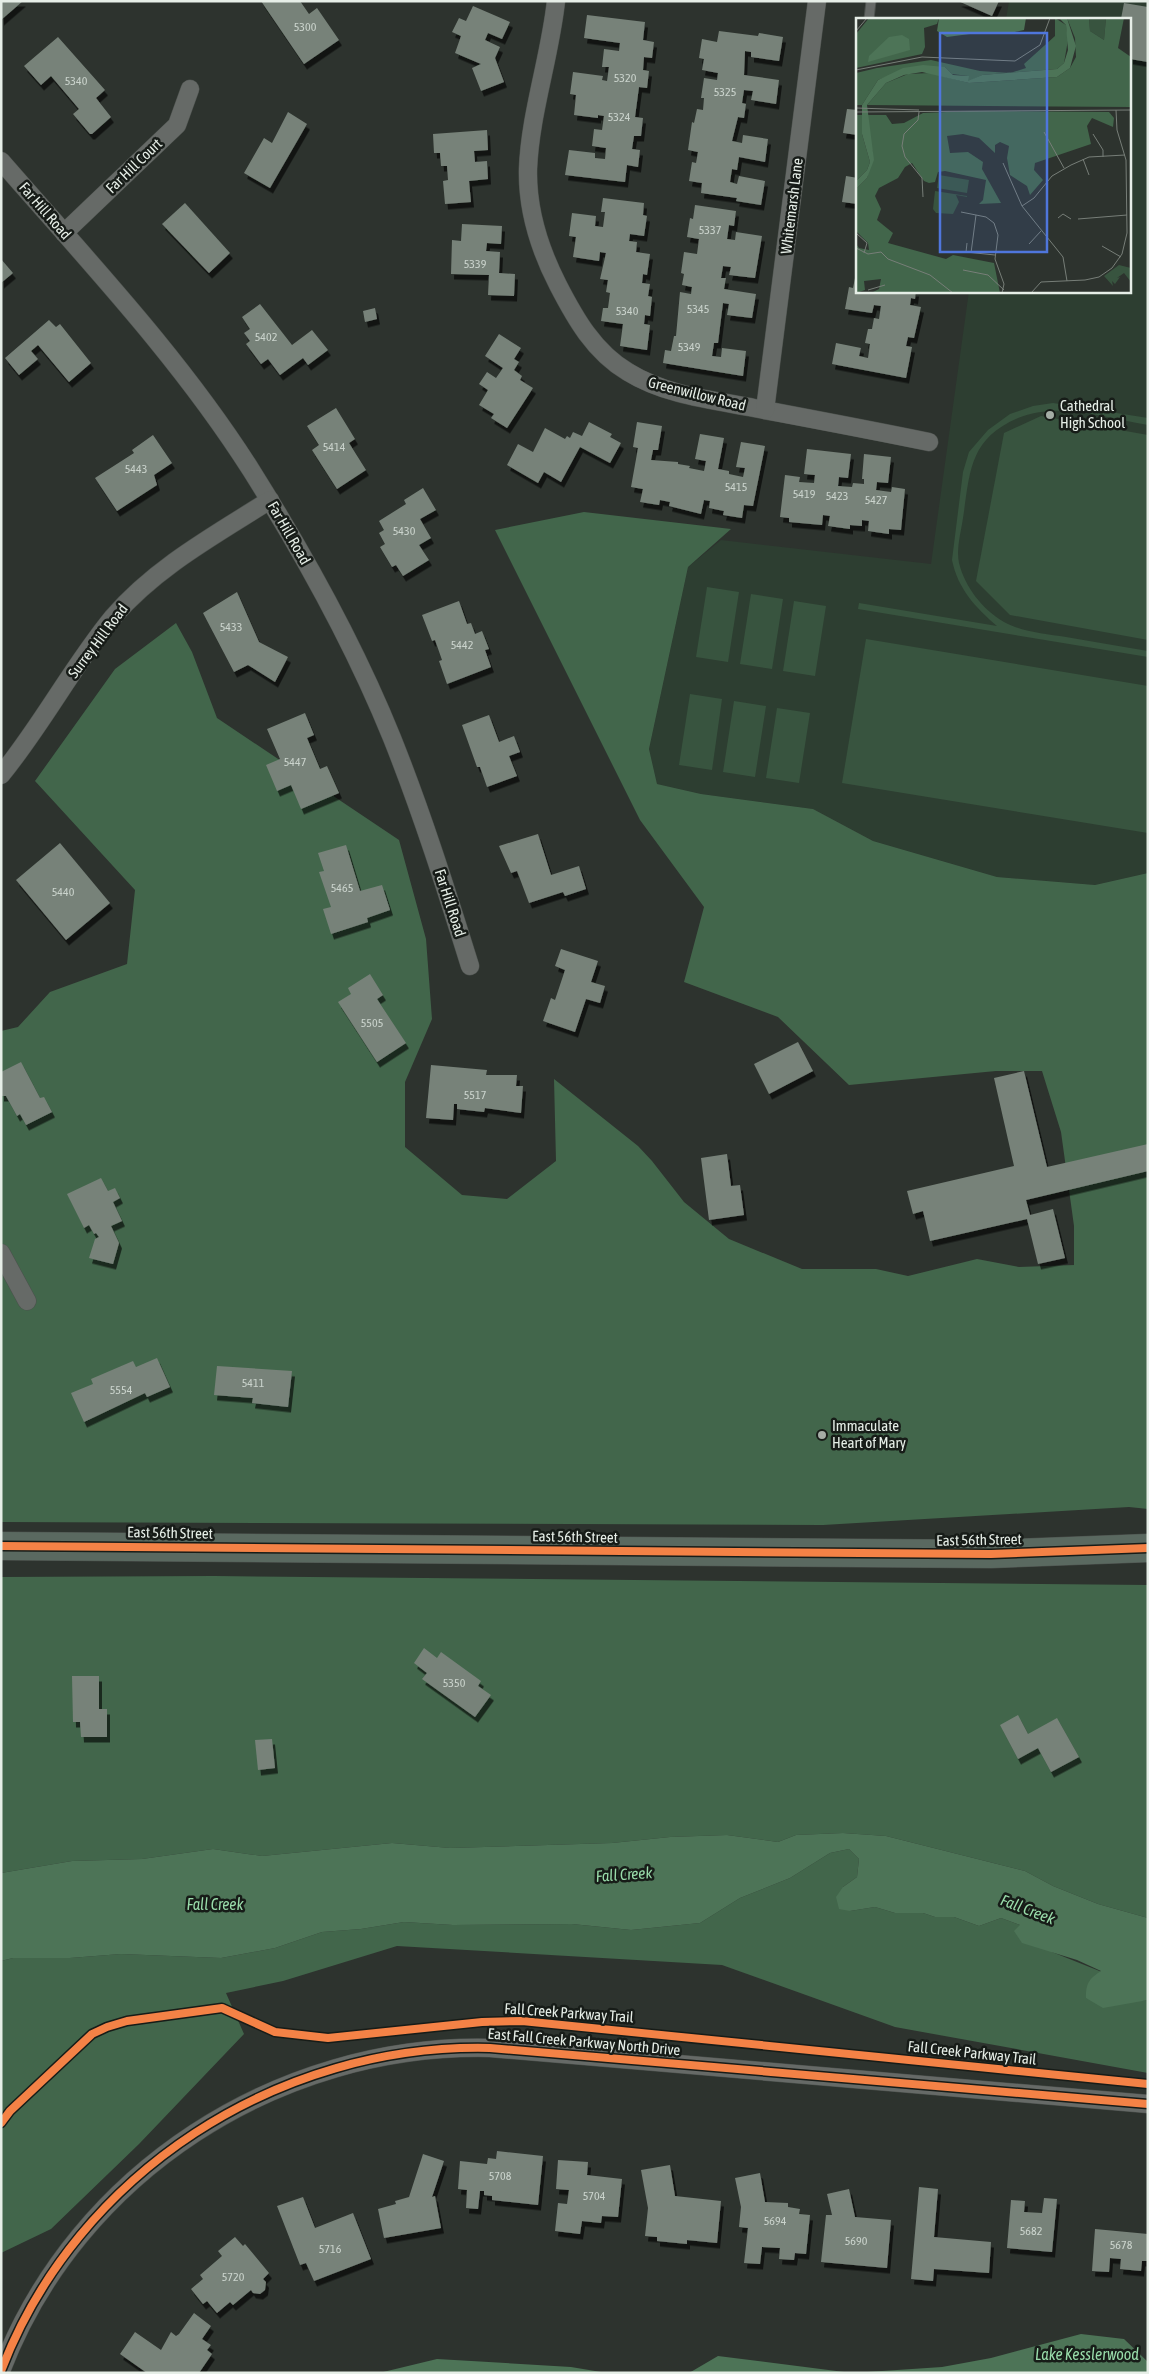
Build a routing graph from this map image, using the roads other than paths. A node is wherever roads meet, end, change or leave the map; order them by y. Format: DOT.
graph roads {
  1 [pos="556,1"];
  2 [pos="818,1"];
  3 [pos="871,1"];
  4 [pos="869,18"];
  5 [pos="190,89"];
  6 [pos="1,161"];
  7 [pos="64,233"];
  8 [pos="765,410"];
  9 [pos="929,442"];
  10 [pos="270,500"];
  11 [pos="1,775"];
  12 [pos="470,966"];
  13 [pos="1,1252"];
  14 [pos="27,1301"];
  15 [pos="1,1546"];
  16 [pos="1148,1548"];
  17 [pos="1148,2104"];
  18 [pos="1,2371"];
  1 -- 8 [label="street, Greenwillow Road"];
  2 -- 8 [label="street, Whitemarsh Lane"];
  3 -- 4 [label="lane"];
  5 -- 7 [label="street, Far Hill Court"];
  6 -- 7 [label="street, Far Hill Road"];
  7 -- 10 [label="street, Far Hill Road"];
  8 -- 9 [label="street, Greenwillow Road"];
  10 -- 11 [label="street, Surrey Hill Road"];
  10 -- 12 [label="street, Far Hill Road"];
  13 -- 14 [label="street"];
  15 -- 16 [label="main road, East 56th Street"];
  17 -- 18 [label="street, East Fall Creek Parkway North Drive"];
}
